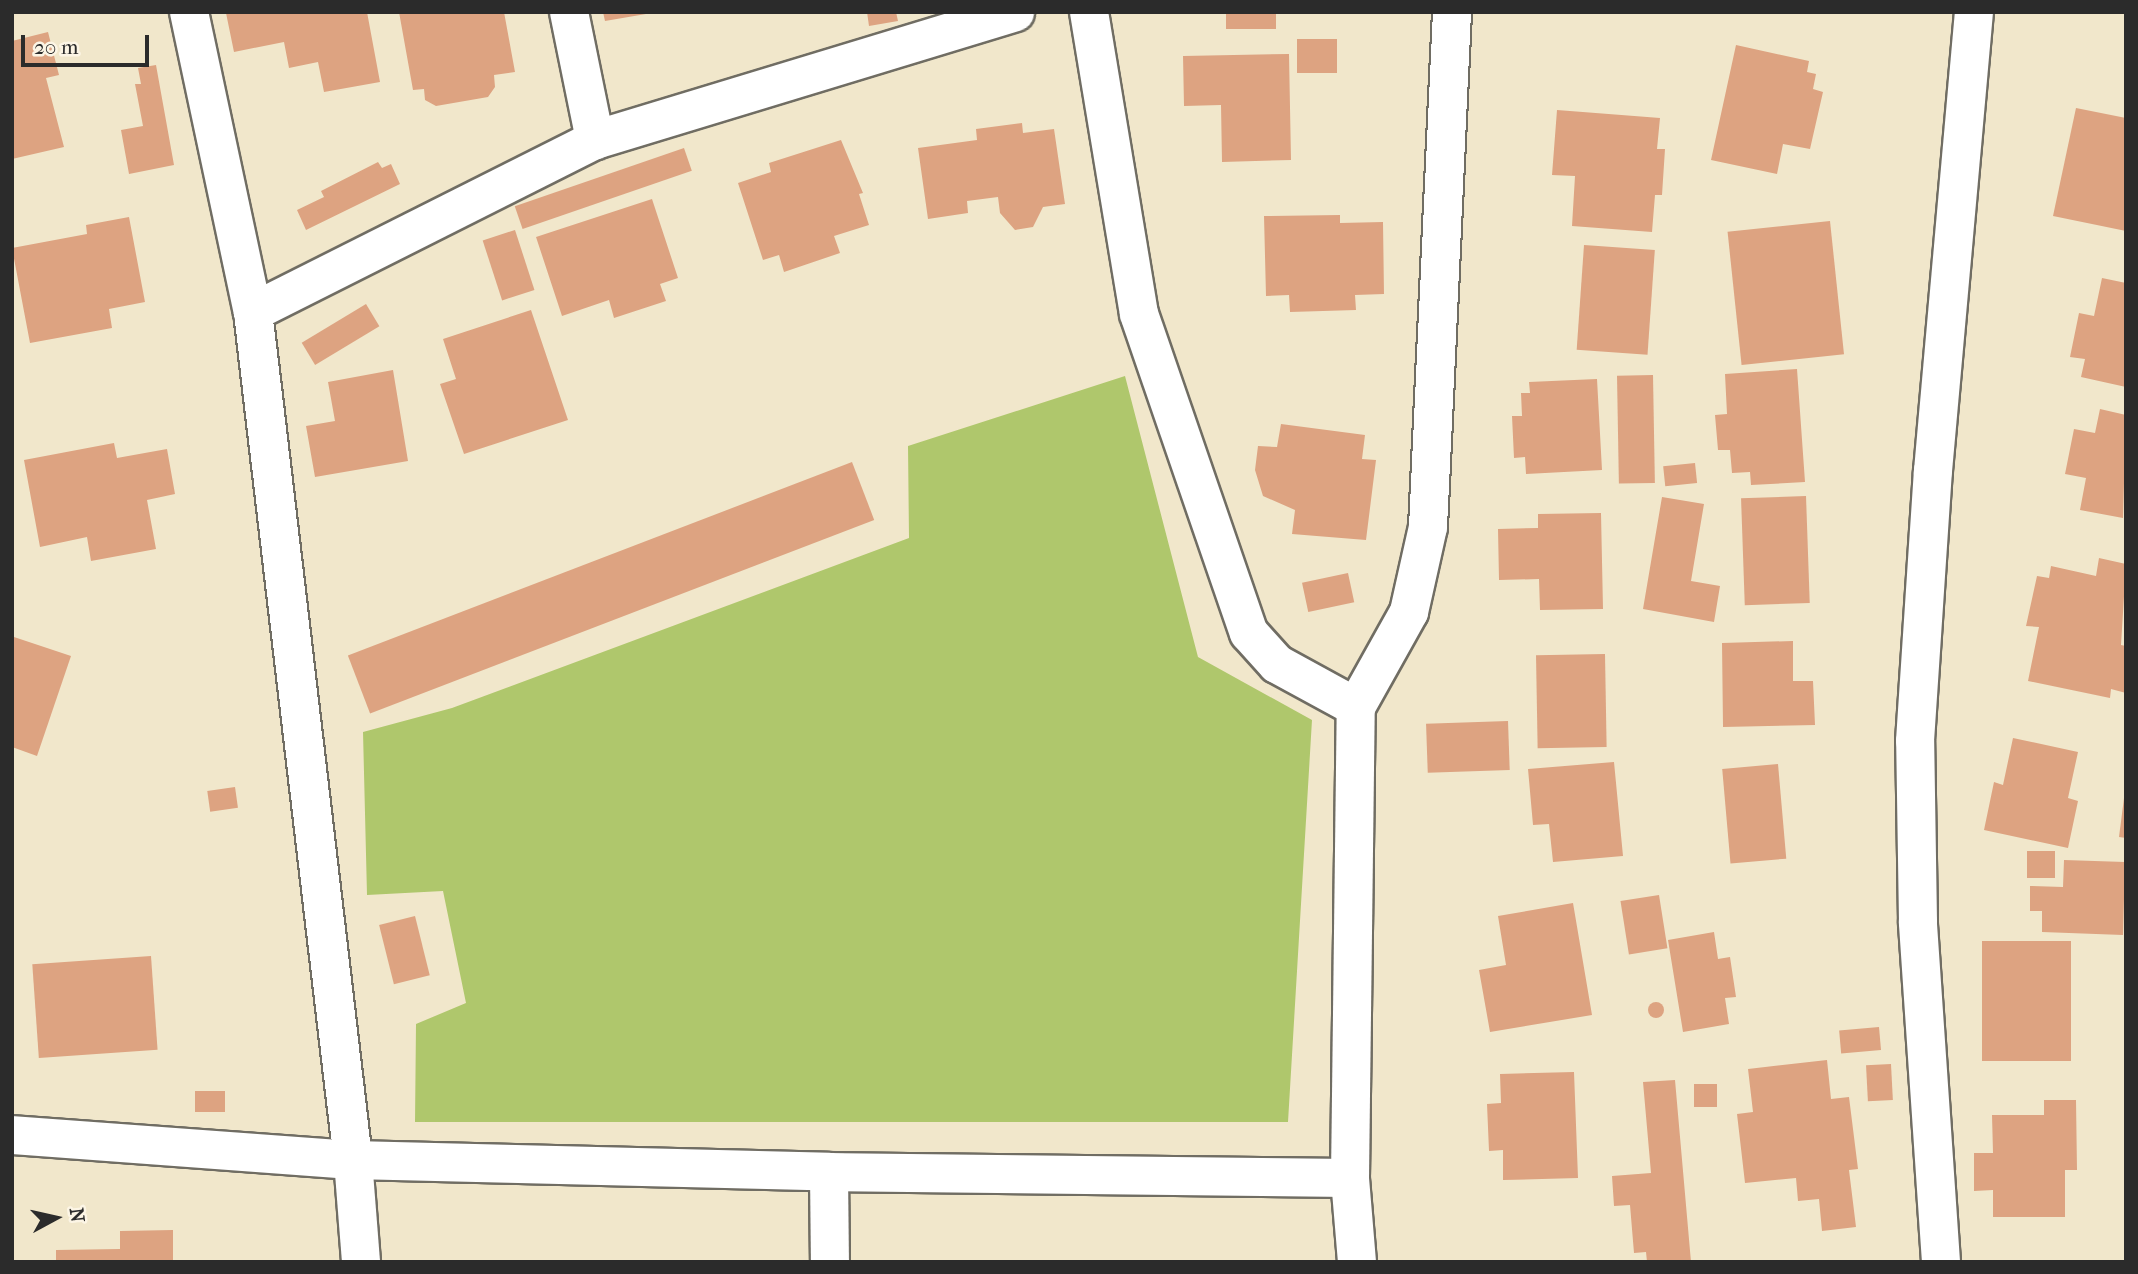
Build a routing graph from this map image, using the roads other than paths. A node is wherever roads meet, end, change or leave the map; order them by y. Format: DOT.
graph roads {
  1 [pos="189,12"];
  2 [pos="569,12"];
  3 [pos="1015,12"];
  4 [pos="1089,12"];
  5 [pos="1452,12"];
  6 [pos="1974,12"];
  7 [pos="595,140"];
  8 [pos="253,312"];
  9 [pos="1356,707"];
  10 [pos="12,1135"];
  11 [pos="353,1160"];
  12 [pos="829,1172"];
  13 [pos="1350,1178"];
  14 [pos="360,1262"];
  15 [pos="830,1262"];
  16 [pos="1357,1262"];
  17 [pos="1941,1262"];
  1 -- 8 [label="street"];
  2 -- 7 [label="street"];
  3 -- 7 [label="street"];
  4 -- 9 [label="street"];
  5 -- 9 [label="street"];
  6 -- 17 [label="street"];
  7 -- 8 [label="street"];
  8 -- 11 [label="street"];
  9 -- 13 [label="street"];
  10 -- 11 [label="street"];
  11 -- 12 [label="street"];
  11 -- 14 [label="street"];
  12 -- 13 [label="street"];
  12 -- 15 [label="street"];
  13 -- 16 [label="street"];
}
